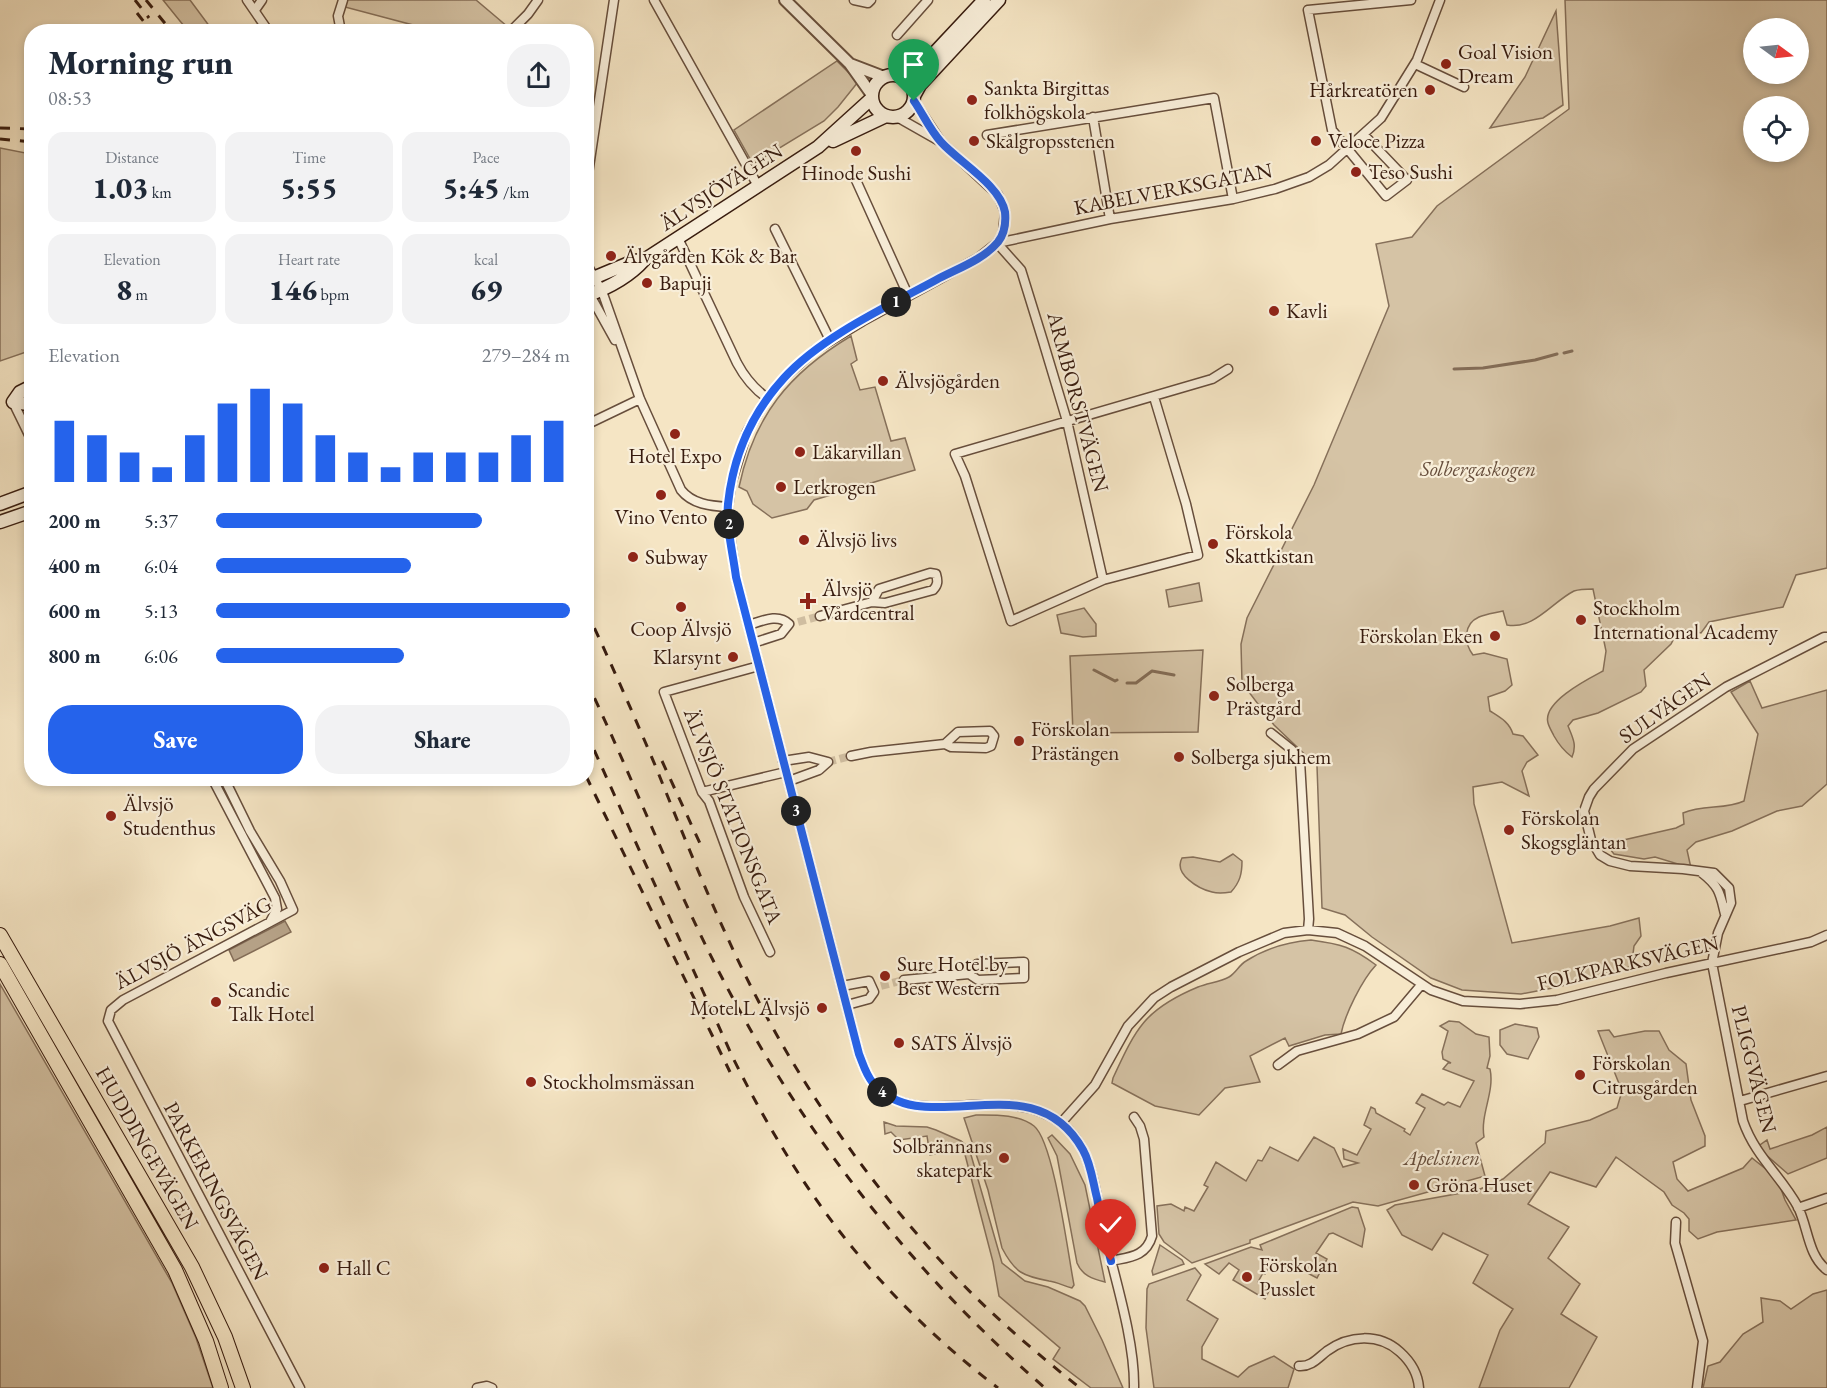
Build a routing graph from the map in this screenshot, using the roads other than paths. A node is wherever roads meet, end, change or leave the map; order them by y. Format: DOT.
graph roads {
  1 [pos="248,0"];
  2 [pos="262,0"];
  3 [pos="343,0"];
  4 [pos="538,0"];
  5 [pos="614,0"];
  6 [pos="654,0"];
  7 [pos="785,0"];
  8 [pos="854,0"];
  9 [pos="871,0"];
  10 [pos="927,0"];
  11 [pos="984,0"];
  12 [pos="999,0"];
  13 [pos="1411,0"];
  14 [pos="1440,0"];
  15 [pos="255,10"];
  16 [pos="264,24"];
  17 [pos="340,24"];
  18 [pos="518,24"];
  19 [pos="897,35"];
  20 [pos="850,64"];
  21 [pos="1415,64"];
  22 [pos="898,76"];
  23 [pos="884,77"];
  24 [pos="1464,87"];
  25 [pos="872,97"];
  26 [pos="914,98"];
  27 [pos="891,116"];
  28 [pos="1094,117"];
  29 [pos="594,134"];
  30 [pos="987,135"];
  31 [pos="1364,135"];
  32 [pos="941,142"];
  33 [pos="818,147"];
  34 [pos="1348,150"];
  35 [pos="855,178"];
  36 [pos="758,186"];
  37 [pos="1233,199"];
  38 [pos="1110,219"];
  39 [pos="775,229"];
  40 [pos="678,238"];
  41 [pos="997,243"];
  42 [pos="594,285"];
  43 [pos="594,293"];
  44 [pos="594,293"];
  45 [pos="908,295"];
  46 [pos="830,340"];
  47 [pos="624,356"];
  48 [pos="1228,369"];
  49 [pos="24,392"];
  50 [pos="17,397"];
  51 [pos="1154,397"];
  52 [pos="767,398"];
  53 [pos="640,399"];
  54 [pos="24,401"];
  55 [pos="24,418"];
  56 [pos="594,421"];
  57 [pos="1067,421"];
  58 [pos="24,495"];
  59 [pos="0,504"];
  60 [pos="728,507"];
  61 [pos="24,514"];
  62 [pos="0,522"];
  63 [pos="1103,580"];
  64 [pos="872,602"];
  65 [pos="820,616"];
  66 [pos="749,625"];
  67 [pos="1826,634"];
  68 [pos="753,643"];
  69 [pos="759,666"];
  70 [pos="1272,733"];
  71 [pos="945,744"];
  72 [pos="851,756"];
  73 [pos="783,761"];
  74 [pos="787,776"];
  75 [pos="216,786"];
  76 [pos="228,786"];
  77 [pos="702,792"];
  78 [pos="270,922"];
  79 [pos="1308,930"];
  80 [pos="0,935"];
  81 [pos="1827,935"];
  82 [pos="770,952"];
  83 [pos="1712,963"];
  84 [pos="0,964"];
  85 [pos="969,974"];
  86 [pos="904,980"];
  87 [pos="1421,985"];
  88 [pos="842,986"];
  89 [pos="847,1005"];
  90 [pos="111,1010"];
  91 [pos="1278,1065"];
  92 [pos="1827,1076"];
  93 [pos="1740,1101"];
  94 [pos="1134,1117"];
  95 [pos="1061,1123"];
  96 [pos="1827,1198"];
  97 [pos="1798,1208"];
  98 [pos="1676,1222"];
  99 [pos="1111,1261"];
  100 [pos="1827,1270"];
  101 [pos="1299,1366"];
  102 [pos="221,1388"];
  103 [pos="243,1388"];
  104 [pos="300,1388"];
  105 [pos="477,1388"];
  106 [pos="492,1388"];
  107 [pos="1134,1388"];
  108 [pos="1419,1388"];
  109 [pos="1697,1388"];
  1 -- 15 [label="street"];
  2 -- 15 [label="street"];
  3 -- 17 [label="street"];
  4 -- 18 [label="street"];
  5 -- 29 [label="street"];
  6 -- 36 [label="street"];
  7 -- 20 [label="street"];
  8 -- 9 [label="street"];
  10 -- 19 [label="street"];
  11 -- 22 [label="main road"];
  12 -- 26 [label="main road"];
  13 -- 34 [label="street"];
  14 -- 21 [label="street, KABELVERKSGATAN"];
  15 -- 16 [label="street"];
  20 -- 23 [label="street"];
  20 -- 25 [label="street"];
  21 -- 24 [label="street"];
  21 -- 31 [label="street, KABELVERKSGATAN"];
  22 -- 23 [label="main road"];
  22 -- 26 [label="main road"];
  23 -- 25 [label="main road"];
  25 -- 27 [label="main road"];
  25 -- 33 [label="main road, ÄLVSJÖVÄGEN"];
  26 -- 27 [label="main road"];
  26 -- 32 [label="street"];
  27 -- 32 [label="street"];
  27 -- 33 [label="main road, ÄLVSJÖVÄGEN"];
  28 -- 30 [label="street"];
  28 -- 37 [label="street"];
  28 -- 38 [label="street"];
  31 -- 34 [label="street, KABELVERKSGATAN"];
  31 -- 34 [label="street"];
  32 -- 41 [label="street"];
  33 -- 36 [label="main road, ÄLVSJÖVÄGEN"];
  34 -- 37 [label="street, KABELVERKSGATAN"];
  35 -- 45 [label="street"];
  36 -- 40 [label="main road, ÄLVSJÖVÄGEN"];
  37 -- 38 [label="street, KABELVERKSGATAN"];
  38 -- 41 [label="street, KABELVERKSGATAN"];
  39 -- 46 [label="street"];
  40 -- 42 [label="main road, ÄLVSJÖVÄGEN"];
  40 -- 52 [label="street"];
  41 -- 45 [label="street"];
  41 -- 57 [label="street, ARMBORSTVÄGEN"];
  43 -- 47 [label="street"];
  44 -- 47 [label="street"];
  45 -- 46 [label="street"];
  46 -- 52 [label="street"];
  47 -- 53 [label="street"];
  48 -- 51 [label="street"];
  49 -- 50 [label="main road"];
  50 -- 54 [label="main road"];
  50 -- 55 [label="street"];
  51 -- 57 [label="street"];
  51 -- 63 [label="street"];
  52 -- 60 [label="street"];
  53 -- 56 [label="street"];
  53 -- 60 [label="street"];
  57 -- 63 [label="street, ARMBORSTVÄGEN"];
  57 -- 63 [label="street"];
  58 -- 59 [label="main road"];
  60 -- 66 [label="street"];
  61 -- 62 [label="main road"];
  64 -- 64 [label="street"];
  64 -- 65 [label="street"];
  66 -- 68 [label="street"];
  66 -- 68 [label="street"];
  67 -- 83 [label="street, SULVÄGEN"];
  68 -- 69 [label="street"];
  69 -- 73 [label="street"];
  69 -- 77 [label="street, ÄLVSJÖ STATIONSGATA"];
  70 -- 79 [label="street"];
  71 -- 71 [label="street"];
  71 -- 72 [label="street"];
  73 -- 74 [label="street"];
  73 -- 74 [label="street"];
  74 -- 77 [label="street"];
  74 -- 88 [label="street"];
  75 -- 78 [label="street"];
  76 -- 78 [label="street, ÄLVSJÖ ÄNGSVÄG"];
  77 -- 82 [label="street, ÄLVSJÖ STATIONSGATA"];
  78 -- 90 [label="street, ÄLVSJÖ ÄNGSVÄG"];
  79 -- 87 [label="street, FOLKPARKSVÄGEN"];
  79 -- 95 [label="street, FOLKPARKSVÄGEN"];
  80 -- 103 [label="main road, HUDDINGEVÄGEN"];
  81 -- 83 [label="street, FOLKPARKSVÄGEN"];
  83 -- 87 [label="street, FOLKPARKSVÄGEN"];
  83 -- 93 [label="street, PLIGGVÄGEN"];
  84 -- 102 [label="main road, HUDDINGEVÄGEN"];
  85 -- 85 [label="street"];
  85 -- 86 [label="street"];
  87 -- 91 [label="street"];
  88 -- 89 [label="street"];
  88 -- 89 [label="street"];
  89 -- 95 [label="street"];
  90 -- 104 [label="street, PARKERINGSVÄGEN"];
  92 -- 93 [label="street"];
  93 -- 97 [label="street, PLIGGVÄGEN"];
  94 -- 99 [label="street"];
  95 -- 99 [label="street"];
  96 -- 97 [label="street"];
  97 -- 100 [label="street, PLIGGVÄGEN"];
  98 -- 109 [label="street"];
  99 -- 107 [label="street"];
  101 -- 108 [label="street"];
  105 -- 106 [label="street"];
}
